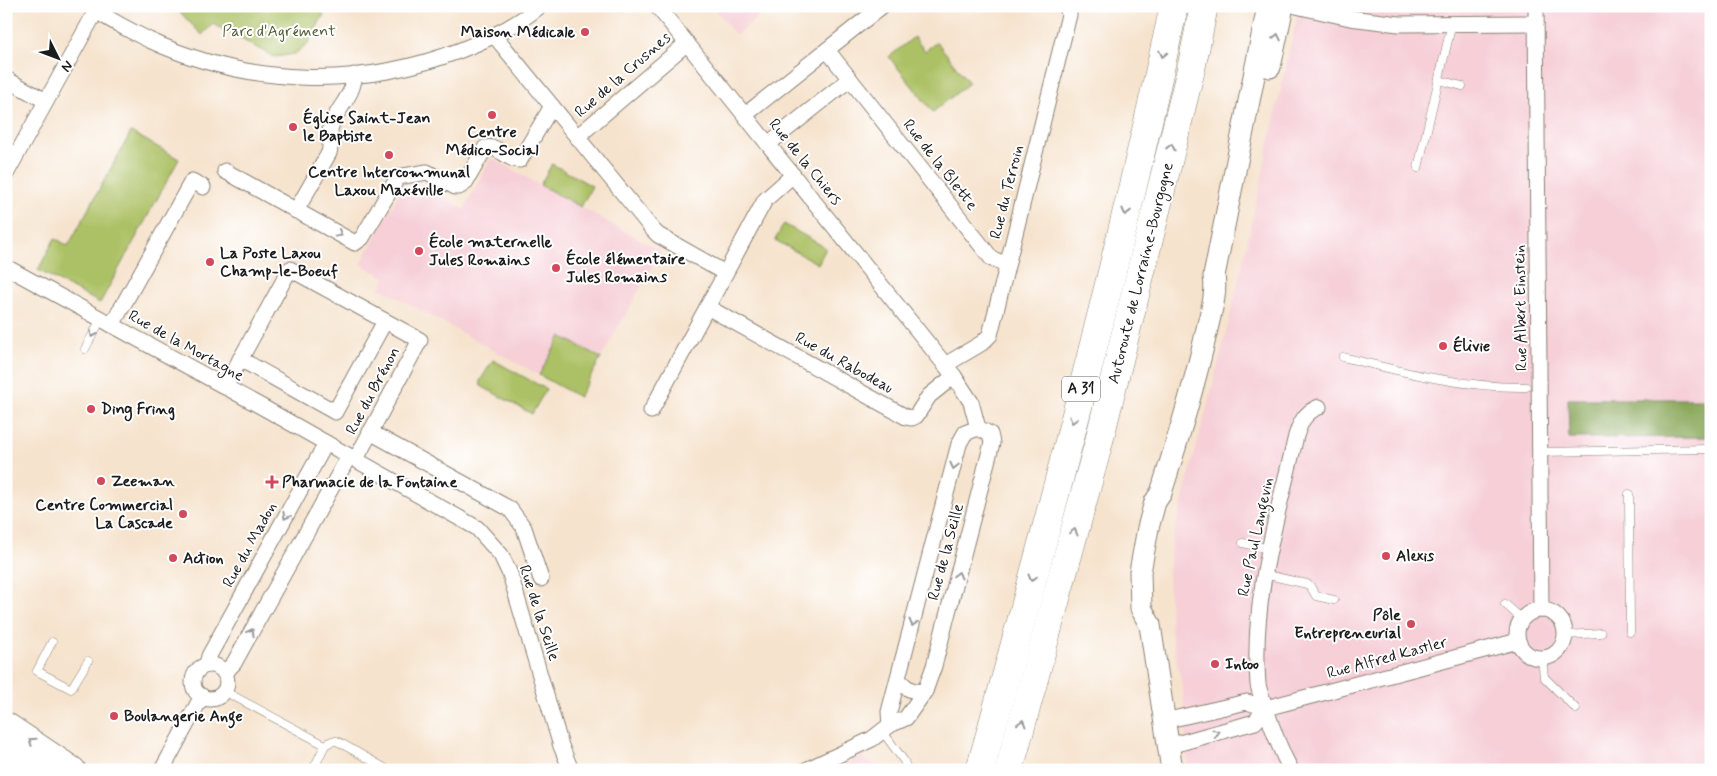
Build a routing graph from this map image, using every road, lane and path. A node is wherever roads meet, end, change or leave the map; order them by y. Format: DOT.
graph roads {
  1 [pos="540,6"];
  2 [pos="658,6"];
  3 [pos="882,6"];
  4 [pos="1067,6"];
  5 [pos="1174,6"];
  6 [pos="1204,6"];
  7 [pos="1268,6"];
  8 [pos="1283,6"];
  9 [pos="1296,6"];
  10 [pos="1536,6"];
  11 [pos="93,9"];
  12 [pos="1452,23"];
  13 [pos="1536,23"];
  14 [pos="494,35"];
  15 [pos="687,43"];
  16 [pos="827,50"];
  17 [pos="354,75"];
  18 [pos="6,79"];
  19 [pos="850,79"];
  20 [pos="1439,80"];
  21 [pos="1462,86"];
  22 [pos="46,101"];
  23 [pos="552,106"];
  24 [pos="745,115"];
  25 [pos="577,137"];
  26 [pos="768,144"];
  27 [pos="1418,168"];
  28 [pos="225,171"];
  29 [pos="6,174"];
  30 [pos="793,175"];
  31 [pos="203,187"];
  32 [pos="296,210"];
  33 [pos="1007,264"];
  34 [pos="6,267"];
  35 [pos="726,273"];
  36 [pos="1216,288"];
  37 [pos="706,307"];
  38 [pos="385,321"];
  39 [pos="107,322"];
  40 [pos="926,340"];
  41 [pos="85,349"];
  42 [pos="1343,357"];
  43 [pos="240,359"];
  44 [pos="950,371"];
  45 [pos="225,387"];
  46 [pos="1526,387"];
  47 [pos="1319,407"];
  48 [pos="651,411"];
  49 [pos="978,428"];
  50 [pos="370,432"];
  51 [pos="326,443"];
  52 [pos="1711,449"];
  53 [pos="1540,452"];
  54 [pos="353,457"];
  55 [pos="1629,494"];
  56 [pos="1243,543"];
  57 [pos="1269,549"];
  58 [pos="1263,574"];
  59 [pos="541,579"];
  60 [pos="1334,600"];
  61 [pos="1505,604"];
  62 [pos="1541,610"];
  63 [pos="1522,619"];
  64 [pos="1630,632"];
  65 [pos="1601,633"];
  66 [pos="1566,635"];
  67 [pos="1518,641"];
  68 [pos="52,642"];
  69 [pos="1542,659"];
  70 [pos="88,661"];
  71 [pos="206,665"];
  72 [pos="225,673"];
  73 [pos="898,679"];
  74 [pos="224,691"];
  75 [pos="924,691"];
  76 [pos="202,696"];
  77 [pos="1266,708"];
  78 [pos="1576,709"];
  79 [pos="1164,721"];
  80 [pos="6,725"];
  81 [pos="886,729"];
  82 [pos="325,745"];
  83 [pos="1168,746"];
  84 [pos="6,747"];
  85 [pos="162,769"];
  86 [pos="39,770"];
  87 [pos="73,770"];
  88 [pos="313,770"];
  89 [pos="388,770"];
  90 [pos="571,770"];
  91 [pos="806,770"];
  92 [pos="907,770"];
  93 [pos="980,770"];
  94 [pos="1009,770"];
  95 [pos="1172,770"];
  96 [pos="1291,770"];
  1 -- 14 [label="street"];
  2 -- 15 [label="street, Rue de la Chiers"];
  3 -- 16 [label="street"];
  4 -- 33 [label="street, Rue du Terroin"];
  5 -- 93 [label="highway, Autoroute de Lorraine-Bourgogne / A 31, one-way"];
  94 -- 6 [label="highway, Autoroute de Lorraine-Bourgogne / A 31, one-way"];
  7 -- 36 [label="main road"];
  36 -- 8 [label="main road, one-way"];
  9 -- 12 [label="street"];
  10 -- 13 [label="street, Rue Albert Einstein"];
  11 -- 17 [label="street"];
  11 -- 22 [label="street"];
  12 -- 13 [label="street"];
  12 -- 20 [label="lane"];
  13 -- 53 [label="street, Rue Albert Einstein"];
  14 -- 17 [label="street"];
  14 -- 23 [label="street"];
  15 -- 24 [label="street, Rue de la Chiers"];
  15 -- 25 [label="street, Rue de la Crusnes"];
  16 -- 19 [label="street, Rue de la Blette"];
  16 -- 24 [label="street"];
  17 -- 32 [label="street"];
  18 -- 22 [label="street"];
  19 -- 26 [label="street"];
  19 -- 33 [label="street, Rue de la Blette"];
  20 -- 21 [label="lane"];
  20 -- 27 [label="lane"];
  22 -- 29 [label="street"];
  23 -- 25 [label="street"];
  32 -- 23 [label="street, one-way"];
  24 -- 26 [label="street, Rue de la Chiers"];
  25 -- 35 [label="street, Rue de la Crusnes"];
  26 -- 30 [label="street, Rue de la Chiers"];
  28 -- 32 [label="street"];
  30 -- 35 [label="street"];
  30 -- 40 [label="street, Rue de la Chiers"];
  31 -- 39 [label="street"];
  33 -- 44 [label="street, Rue du Terroin"];
  34 -- 39 [label="street, Rue de la Mortagne"];
  35 -- 37 [label="street"];
  36 -- 79 [label="main road"];
  37 -- 44 [label="street, Rue du Rabodeau"];
  37 -- 48 [label="street"];
  38 -- 43 [label="street"];
  38 -- 43 [label="street"];
  38 -- 50 [label="street, Rue du Brénon"];
  39 -- 41 [label="lane, one-way"];
  39 -- 45 [label="street, Rue de la Mortagne"];
  40 -- 44 [label="street, Rue de la Seille"];
  42 -- 46 [label="lane"];
  43 -- 45 [label="street"];
  44 -- 49 [label="street, Rue de la Seille"];
  45 -- 51 [label="street, Rue de la Mortagne"];
  47 -- 57 [label="street, Rue Paul Langevin"];
  49 -- 73 [label="street, Rue de la Seille, one-way"];
  75 -- 49 [label="street, Rue de la Seille, one-way"];
  50 -- 54 [label="street, Rue du Brénon"];
  50 -- 59 [label="street"];
  51 -- 54 [label="street, Rue de la Mortagne"];
  51 -- 71 [label="street, Rue du Madon, one-way"];
  52 -- 53 [label="lane"];
  53 -- 62 [label="street, Rue Albert Einstein"];
  72 -- 54 [label="street, one-way"];
  54 -- 90 [label="street, Rue de la Seille"];
  55 -- 64 [label="lane"];
  56 -- 57 [label="lane"];
  57 -- 58 [label="street, Rue Paul Langevin"];
  58 -- 60 [label="lane"];
  58 -- 77 [label="street, Rue Paul Langevin"];
  61 -- 63 [label="lane"];
  62 -- 63 [label="street"];
  62 -- 66 [label="street"];
  63 -- 67 [label="street"];
  65 -- 66 [label="lane"];
  66 -- 69 [label="street"];
  67 -- 69 [label="street"];
  67 -- 77 [label="street, Rue Alfred Kastler"];
  68 -- 70 [label="lane"];
  69 -- 78 [label="lane"];
  71 -- 72 [label="street"];
  71 -- 76 [label="street"];
  72 -- 74 [label="street"];
  73 -- 75 [label="street"];
  73 -- 81 [label="street, Rue de la Seille"];
  74 -- 76 [label="street"];
  74 -- 82 [label="lane"];
  75 -- 81 [label="street, Rue de la Seille"];
  76 -- 85 [label="street"];
  77 -- 79 [label="street, Rue Alfred Kastler"];
  83 -- 77 [label="street, Rue Alfred Kastler, one-way"];
  77 -- 96 [label="street, Rue Paul Langevin"];
  79 -- 83 [label="main road"];
  87 -- 80 [label="main road, one-way"];
  81 -- 91 [label="street, Rue de la Seille"];
  81 -- 92 [label="lane"];
  82 -- 88 [label="lane"];
  82 -- 89 [label="lane"];
  83 -- 95 [label="main road"];
  84 -- 86 [label="main road"];
}
